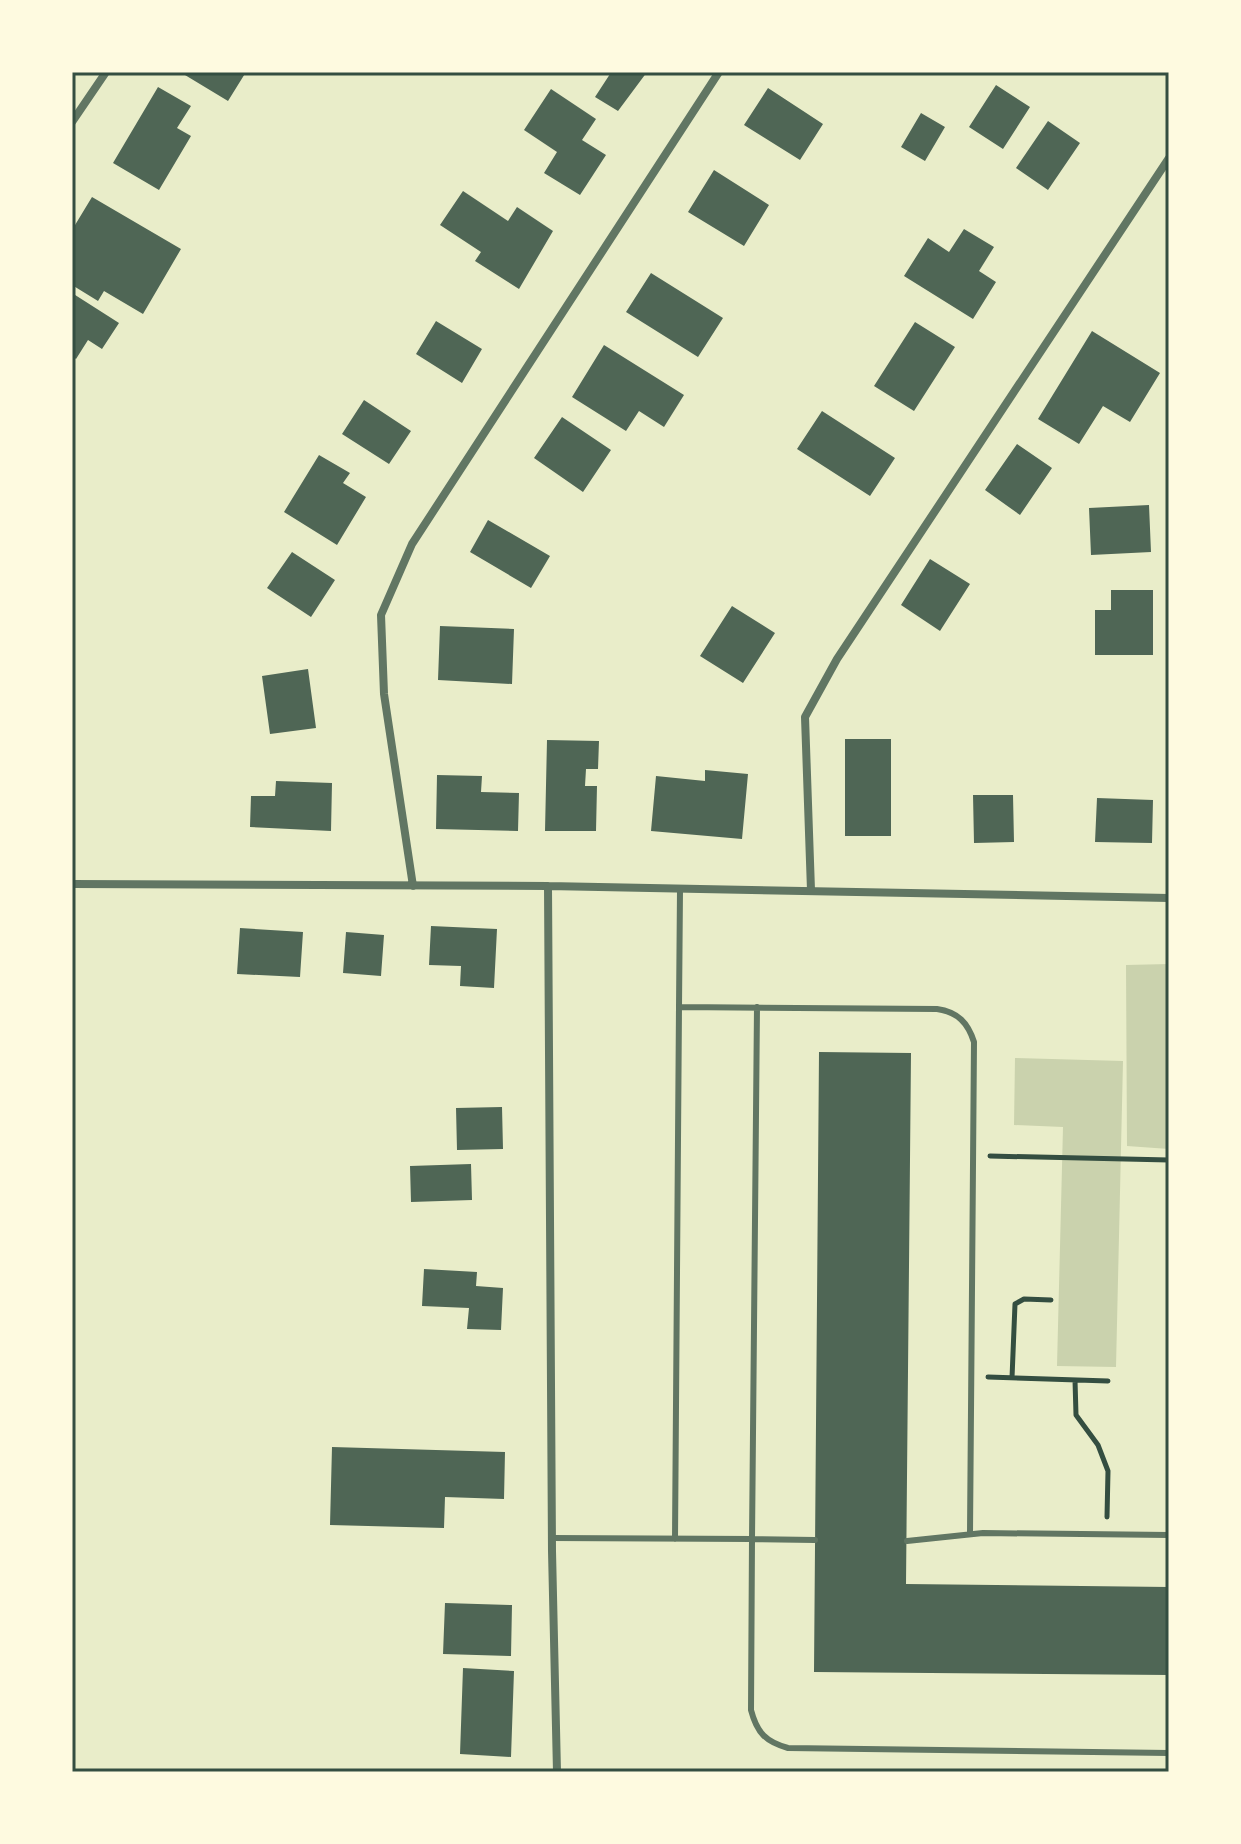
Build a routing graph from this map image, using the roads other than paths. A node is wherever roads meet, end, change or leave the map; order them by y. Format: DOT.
graph roads {
  1 [pos="106,72"];
  2 [pos="719,72"];
  3 [pos="72,122"];
  4 [pos="1169,158"];
  5 [pos="72,884"];
  6 [pos="413,886"];
  7 [pos="548,886"];
  8 [pos="680,890"];
  9 [pos="811,890"];
  10 [pos="1169,898"];
  11 [pos="679,1007"];
  12 [pos="757,1007"];
  13 [pos="970,1534"];
  14 [pos="1169,1535"];
  15 [pos="552,1538"];
  16 [pos="675,1539"];
  17 [pos="752,1539"];
  18 [pos="815,1540"];
  19 [pos="907,1541"];
  20 [pos="1169,1753"];
  21 [pos="557,1772"];
  1 -- 3 [label="street"];
  2 -- 6 [label="street"];
  4 -- 9 [label="street"];
  5 -- 6 [label="street"];
  6 -- 7 [label="street"];
  7 -- 8 [label="street"];
  7 -- 15 [label="street"];
  8 -- 9 [label="street"];
  8 -- 11 [label="lane"];
  9 -- 10 [label="street"];
  11 -- 12 [label="lane"];
  11 -- 16 [label="lane"];
  12 -- 13 [label="lane"];
  12 -- 17 [label="lane"];
  13 -- 14 [label="lane"];
  13 -- 19 [label="lane"];
  15 -- 16 [label="lane"];
  15 -- 21 [label="street"];
  16 -- 17 [label="lane"];
  17 -- 18 [label="lane"];
  17 -- 20 [label="lane"];
}
